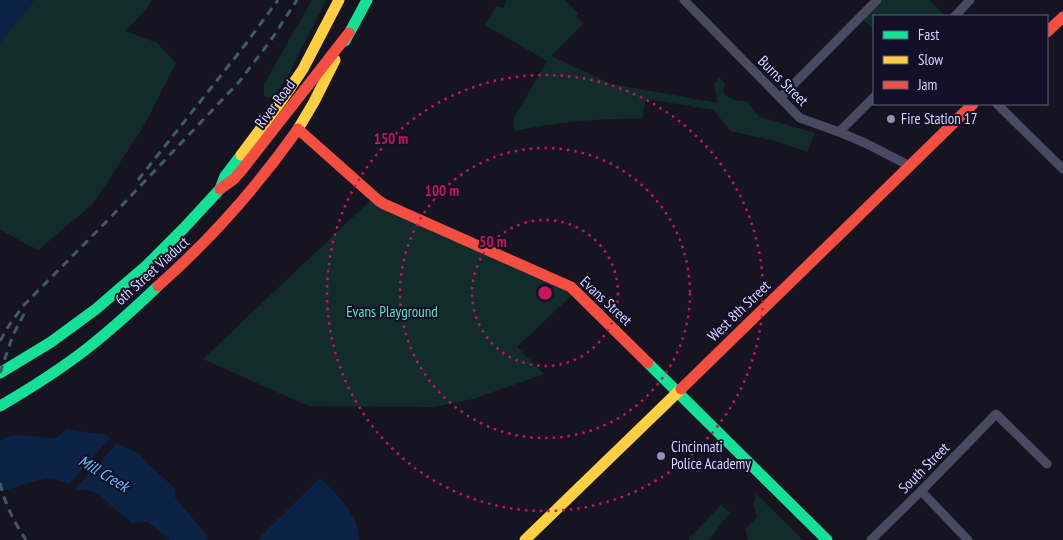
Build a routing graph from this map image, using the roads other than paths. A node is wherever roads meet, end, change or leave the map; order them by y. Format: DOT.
graph roads {
  1 [pos="339,0"];
  2 [pos="367,0"];
  3 [pos="684,0"];
  4 [pos="877,0"];
  5 [pos="970,0"];
  6 [pos="956,15"];
  7 [pos="1063,17"];
  8 [pos="1048,31"];
  9 [pos="349,33"];
  10 [pos="780,98"];
  11 [pos="873,99"];
  12 [pos="972,105"];
  13 [pos="998,105"];
  14 [pos="298,128"];
  15 [pos="839,132"];
  16 [pos="910,166"];
  17 [pos="237,168"];
  18 [pos="1063,169"];
  19 [pos="0,373"];
  20 [pos="0,406"];
  21 [pos="1047,464"];
  22 [pos="921,491"];
  23 [pos="525,540"];
  24 [pos="827,540"];
  25 [pos="871,540"];
  26 [pos="968,540"];
  1 -- 17 [label="main road"];
  2 -- 9 [label="main road, River Road"];
  3 -- 10 [label="street, Burns Street"];
  4 -- 10 [label="street"];
  5 -- 6 [label="street"];
  7 -- 8 [label="main road"];
  9 -- 14 [label="main road, River Road"];
  9 -- 17 [label="main road, River Road"];
  10 -- 15 [label="street, Burns Street"];
  11 -- 15 [label="street"];
  12 -- 16 [label="main road, West 8th Street"];
  13 -- 18 [label="street"];
  14 -- 20 [label="main road, 6th Street Viaduct"];
  14 -- 24 [label="main road, Evans Street"];
  15 -- 16 [label="street, Burns Street"];
  16 -- 23 [label="main road, West 8th Street, bridge"];
  17 -- 19 [label="main road, 6th Street Viaduct"];
  21 -- 22 [label="street, South Street"];
  22 -- 25 [label="street, South Street"];
  22 -- 26 [label="street"];
}
